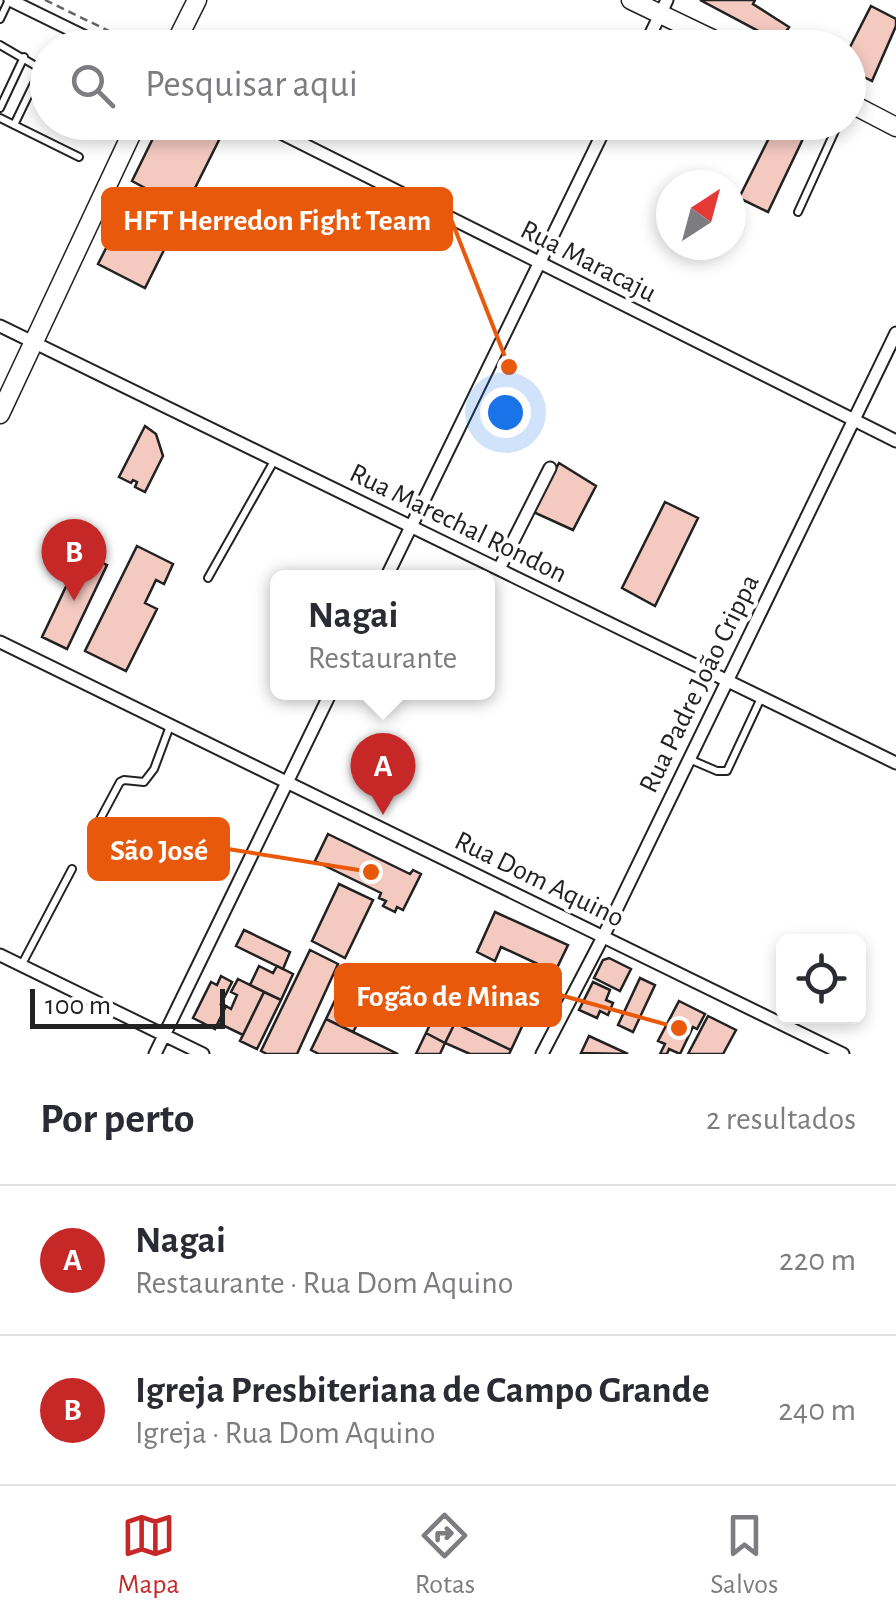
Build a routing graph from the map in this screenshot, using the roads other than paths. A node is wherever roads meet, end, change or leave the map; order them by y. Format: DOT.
graph roads {
  1 [pos="9,0"];
  2 [pos="197,0"];
  3 [pos="631,0"];
  4 [pos="664,7"];
  5 [pos="0,19"];
  6 [pos="71,30"];
  7 [pos="182,30"];
  8 [pos="653,30"];
  9 [pos="702,30"];
  10 [pos="0,44"];
  11 [pos="24,57"];
  12 [pos="30,61"];
  13 [pos="30,92"];
  14 [pos="0,108"];
  15 [pos="866,111"];
  16 [pos="0,118"];
  17 [pos="14,125"];
  18 [pos="896,127"];
  19 [pos="30,133"];
  20 [pos="44,140"];
  21 [pos="129,140"];
  22 [pos="295,140"];
  23 [pos="599,140"];
  24 [pos="831,140"];
  25 [pos="79,157"];
  26 [pos="798,212"];
  27 [pos="540,263"];
  28 [pos="0,326"];
  29 [pos="896,333"];
  30 [pos="35,342"];
  31 [pos="0,414"];
  32 [pos="854,420"];
  33 [pos="896,441"];
  34 [pos="274,460"];
  35 [pos="550,468"];
  36 [pos="411,526"];
  37 [pos="390,570"];
  38 [pos="499,570"];
  39 [pos="208,578"];
  40 [pos="0,642"];
  41 [pos="727,681"];
  42 [pos="761,697"];
  43 [pos="326,700"];
  44 [pos="170,726"];
  45 [pos="689,759"];
  46 [pos="896,763"];
  47 [pos="287,782"];
  48 [pos="97,824"];
  49 [pos="72,869"];
  50 [pos="603,936"];
  51 [pos="0,954"];
  52 [pos="21,965"];
  53 [pos="164,1036"];
  54 [pos="155,1054"];
  55 [pos="203,1054"];
  56 [pos="542,1054"];
  57 [pos="843,1054"];
  1 -- 5 [label="lane"];
  1 -- 6 [label="street"];
  2 -- 7 [label="street"];
  3 -- 4 [label="street"];
  4 -- 8 [label="street"];
  4 -- 9 [label="street"];
  10 -- 11 [label="lane"];
  11 -- 12 [label="lane"];
  11 -- 14 [label="lane"];
  13 -- 17 [label="lane"];
  15 -- 18 [label="street"];
  16 -- 17 [label="lane"];
  17 -- 19 [label="lane"];
  20 -- 25 [label="lane"];
  21 -- 30 [label="street"];
  22 -- 27 [label="street, Rua Maracaju"];
  23 -- 27 [label="street"];
  24 -- 26 [label="lane"];
  27 -- 32 [label="street, Rua Maracaju"];
  27 -- 36 [label="street"];
  28 -- 30 [label="street, Rua Marechal Rondon"];
  29 -- 32 [label="street, Rua Padre João Crippa"];
  30 -- 31 [label="street"];
  30 -- 34 [label="street, Rua Marechal Rondon"];
  32 -- 33 [label="street, Rua Maracaju"];
  32 -- 41 [label="street, Rua Padre João Crippa"];
  34 -- 36 [label="street, Rua Marechal Rondon"];
  34 -- 39 [label="lane"];
  35 -- 38 [label="street"];
  36 -- 37 [label="street"];
  36 -- 38 [label="street, Rua Marechal Rondon"];
  38 -- 41 [label="street, Rua Marechal Rondon"];
  40 -- 44 [label="street, Rua Dom Aquino"];
  41 -- 42 [label="street, Rua Marechal Rondon"];
  41 -- 45 [label="street, Rua Padre João Crippa"];
  42 -- 45 [label="lane"];
  42 -- 46 [label="street, Rua Marechal Rondon"];
  43 -- 47 [label="street"];
  44 -- 47 [label="street, Rua Dom Aquino"];
  44 -- 48 [label="lane"];
  45 -- 50 [label="street, Rua Padre João Crippa"];
  47 -- 50 [label="street, Rua Dom Aquino"];
  47 -- 53 [label="street"];
  49 -- 52 [label="lane"];
  50 -- 56 [label="street, Rua Padre João Crippa"];
  50 -- 57 [label="street, Rua Dom Aquino"];
  51 -- 52 [label="street"];
  52 -- 53 [label="street"];
  53 -- 54 [label="street"];
  53 -- 55 [label="street"];
}
